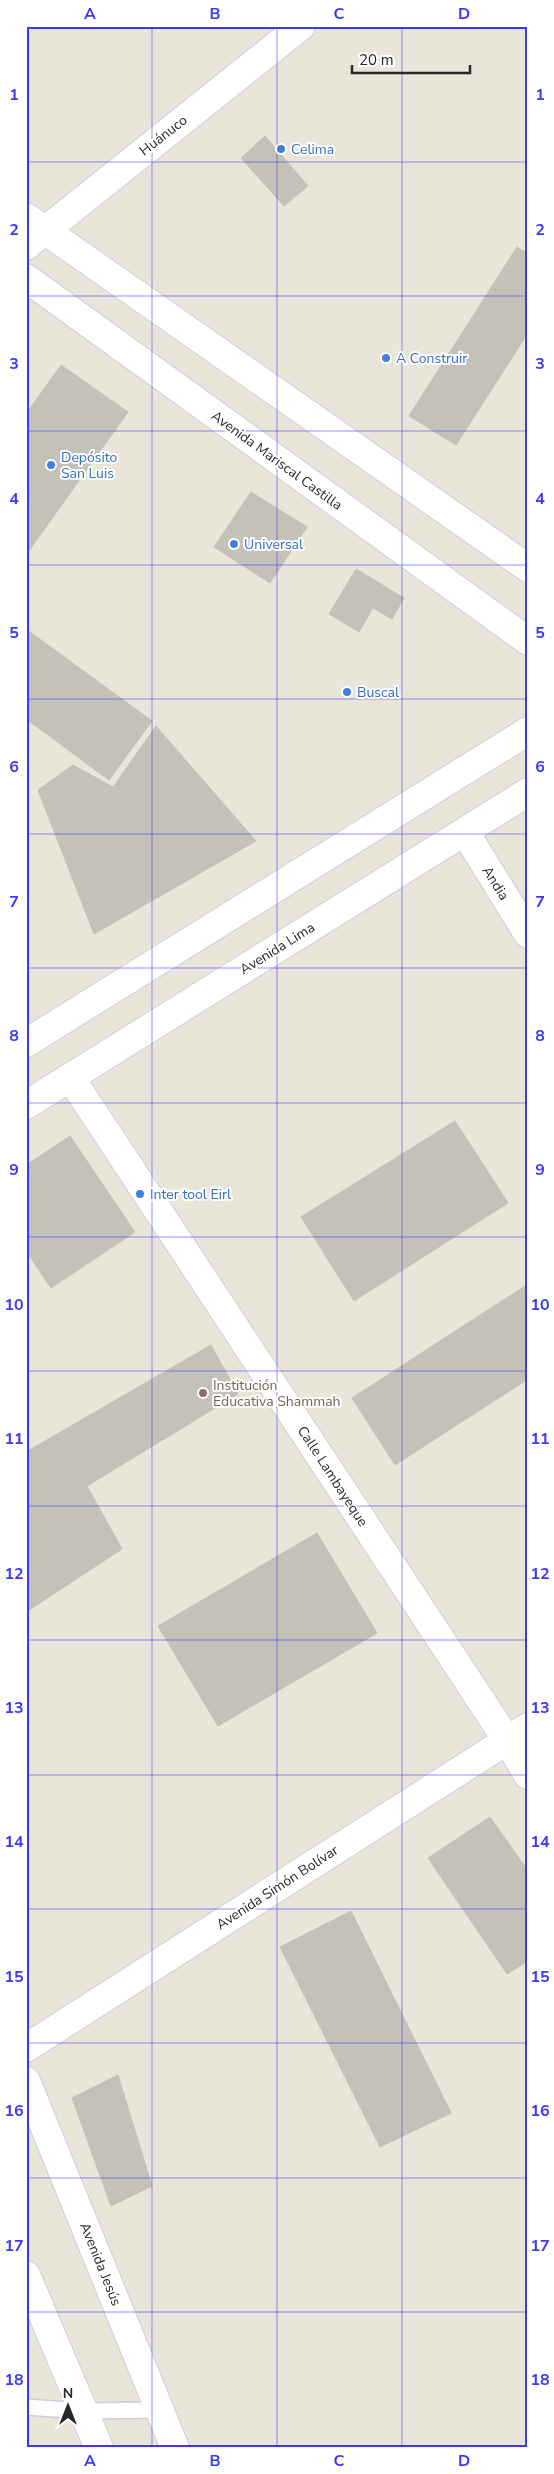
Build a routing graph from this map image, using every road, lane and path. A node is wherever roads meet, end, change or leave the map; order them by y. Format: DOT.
graph roads {
  1 [pos="301,26"];
  2 [pos="32,231"];
  3 [pos="26,278"];
  4 [pos="528,568"];
  5 [pos="528,641"];
  6 [pos="528,731"];
  7 [pos="528,792"];
  8 [pos="465,832"];
  9 [pos="528,934"];
  10 [pos="26,1043"];
  11 [pos="70,1077"];
  12 [pos="26,1105"];
  13 [pos="517,1734"];
  14 [pos="528,1775"];
  15 [pos="26,2048"];
  16 [pos="26,2081"];
  17 [pos="26,2275"];
  18 [pos="26,2407"];
  19 [pos="160,2410"];
  20 [pos="83,2411"];
  21 [pos="99,2448"];
  22 [pos="175,2448"];
  1 -- 2 [label="street, Huánuco"];
  2 -- 4 [label="street"];
  3 -- 5 [label="street, Avenida Mariscal Castilla"];
  6 -- 10 [label="street"];
  7 -- 8 [label="street, Avenida Lima"];
  8 -- 9 [label="street, Andia"];
  8 -- 11 [label="street, Avenida Lima"];
  11 -- 12 [label="street, Avenida Lima"];
  11 -- 13 [label="street, Calle Lambayeque"];
  13 -- 14 [label="street, Calle Lambayeque"];
  13 -- 15 [label="street, Avenida Simón Bolívar"];
  16 -- 19 [label="street, Avenida Jesús"];
  17 -- 20 [label="street"];
  18 -- 20 [label="lane"];
  19 -- 20 [label="lane"];
  19 -- 22 [label="street, Avenida Jesús"];
  20 -- 21 [label="street"];
}
